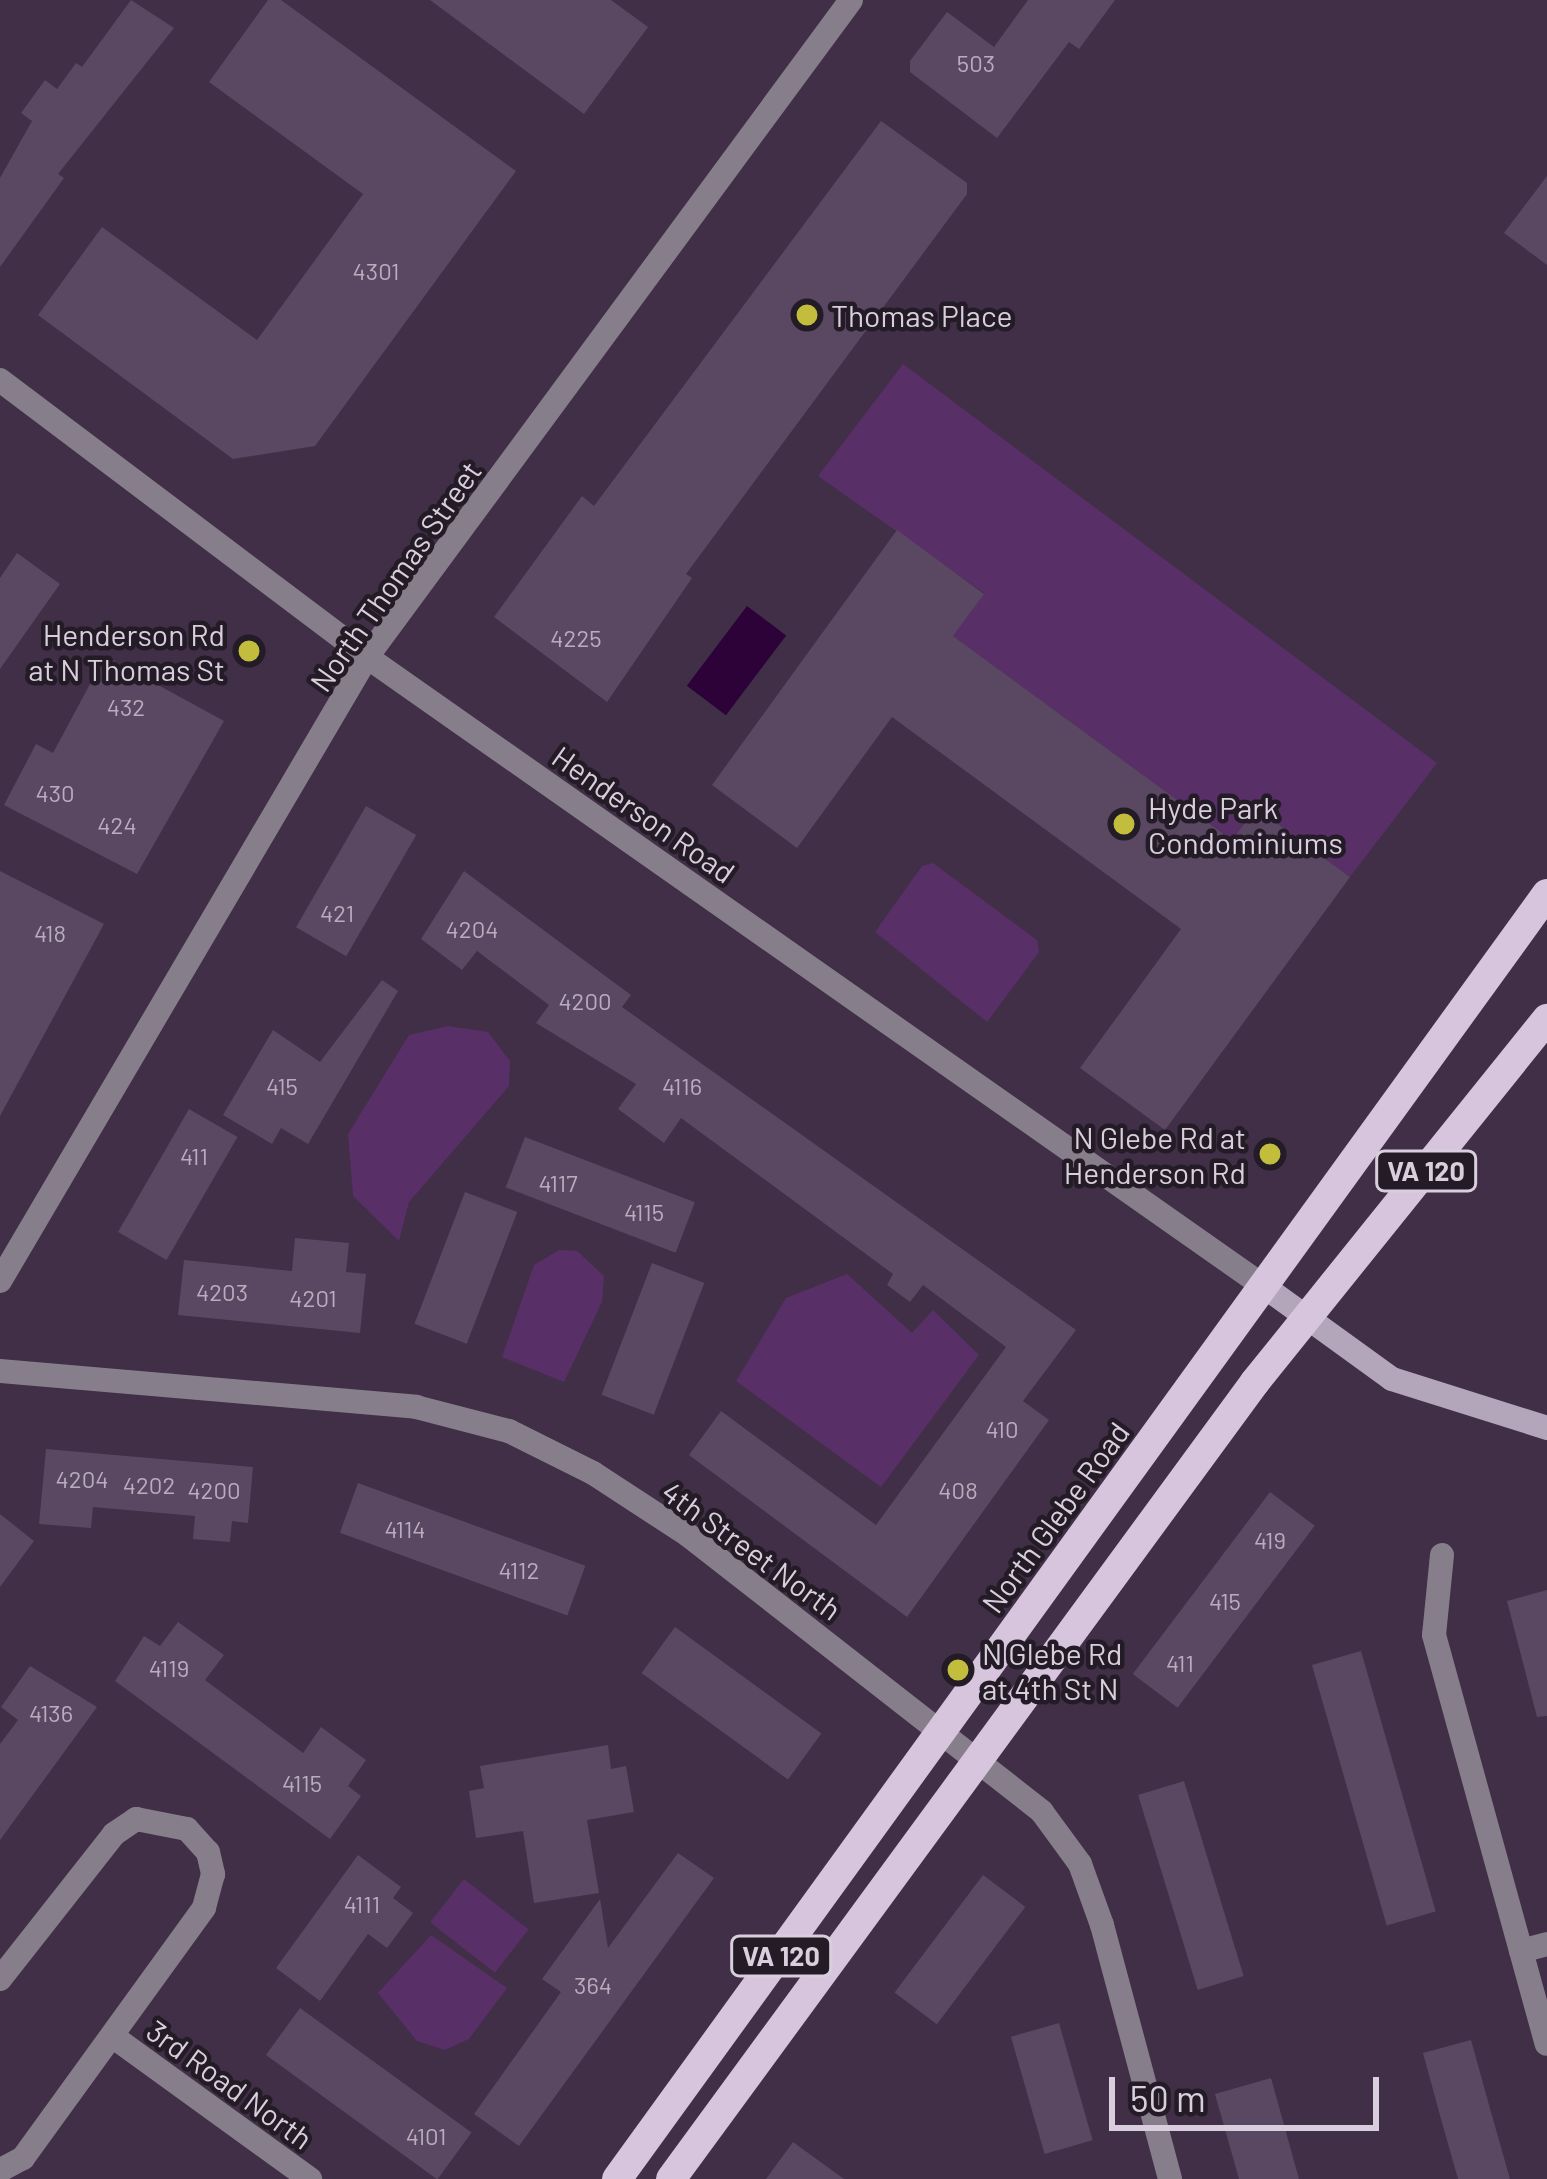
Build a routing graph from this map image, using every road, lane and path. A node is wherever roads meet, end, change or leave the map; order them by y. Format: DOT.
graph roads {
  1 [pos="851,0"];
  2 [pos="0,380"];
  3 [pos="367,657"];
  4 [pos="1547,894"];
  5 [pos="1547,1019"];
  6 [pos="8,1242"];
  7 [pos="0,1281"];
  8 [pos="1262,1285"];
  9 [pos="1305,1322"];
  10 [pos="0,1371"];
  11 [pos="1547,1428"];
  12 [pos="1442,1555"];
  13 [pos="946,1733"];
  14 [pos="980,1761"];
  15 [pos="1547,1945"];
  16 [pos="1521,1951"];
  17 [pos="0,1979"];
  18 [pos="115,2038"];
  19 [pos="1547,2044"];
  20 [pos="0,2170"];
  21 [pos="310,2179"];
  22 [pos="617,2179"];
  23 [pos="671,2179"];
  24 [pos="1170,2179"];
  1 -- 3 [label="street, North Thomas Street"];
  2 -- 3 [label="street, Henderson Road"];
  3 -- 6 [label="street, North Thomas Street"];
  3 -- 8 [label="street, Henderson Road"];
  4 -- 8 [label="main road, North Glebe Road / VA 120"];
  5 -- 9 [label="main road, VA 120"];
  6 -- 7 [label="street, North Thomas Street"];
  8 -- 9 [label="main road"];
  8 -- 13 [label="main road, North Glebe Road / VA 120"];
  9 -- 11 [label="main road"];
  9 -- 14 [label="main road, VA 120"];
  10 -- 13 [label="street, 4th Street North"];
  12 -- 16 [label="street"];
  13 -- 14 [label="street, 4th Street North"];
  13 -- 22 [label="main road, North Glebe Road / VA 120"];
  14 -- 23 [label="main road, VA 120"];
  14 -- 24 [label="street, 4th Street North"];
  15 -- 16 [label="street"];
  16 -- 19 [label="street"];
  17 -- 18 [label="street, 3rd Road North"];
  18 -- 20 [label="street, 3rd Road North"];
  18 -- 21 [label="street, 3rd Road North"];
}
